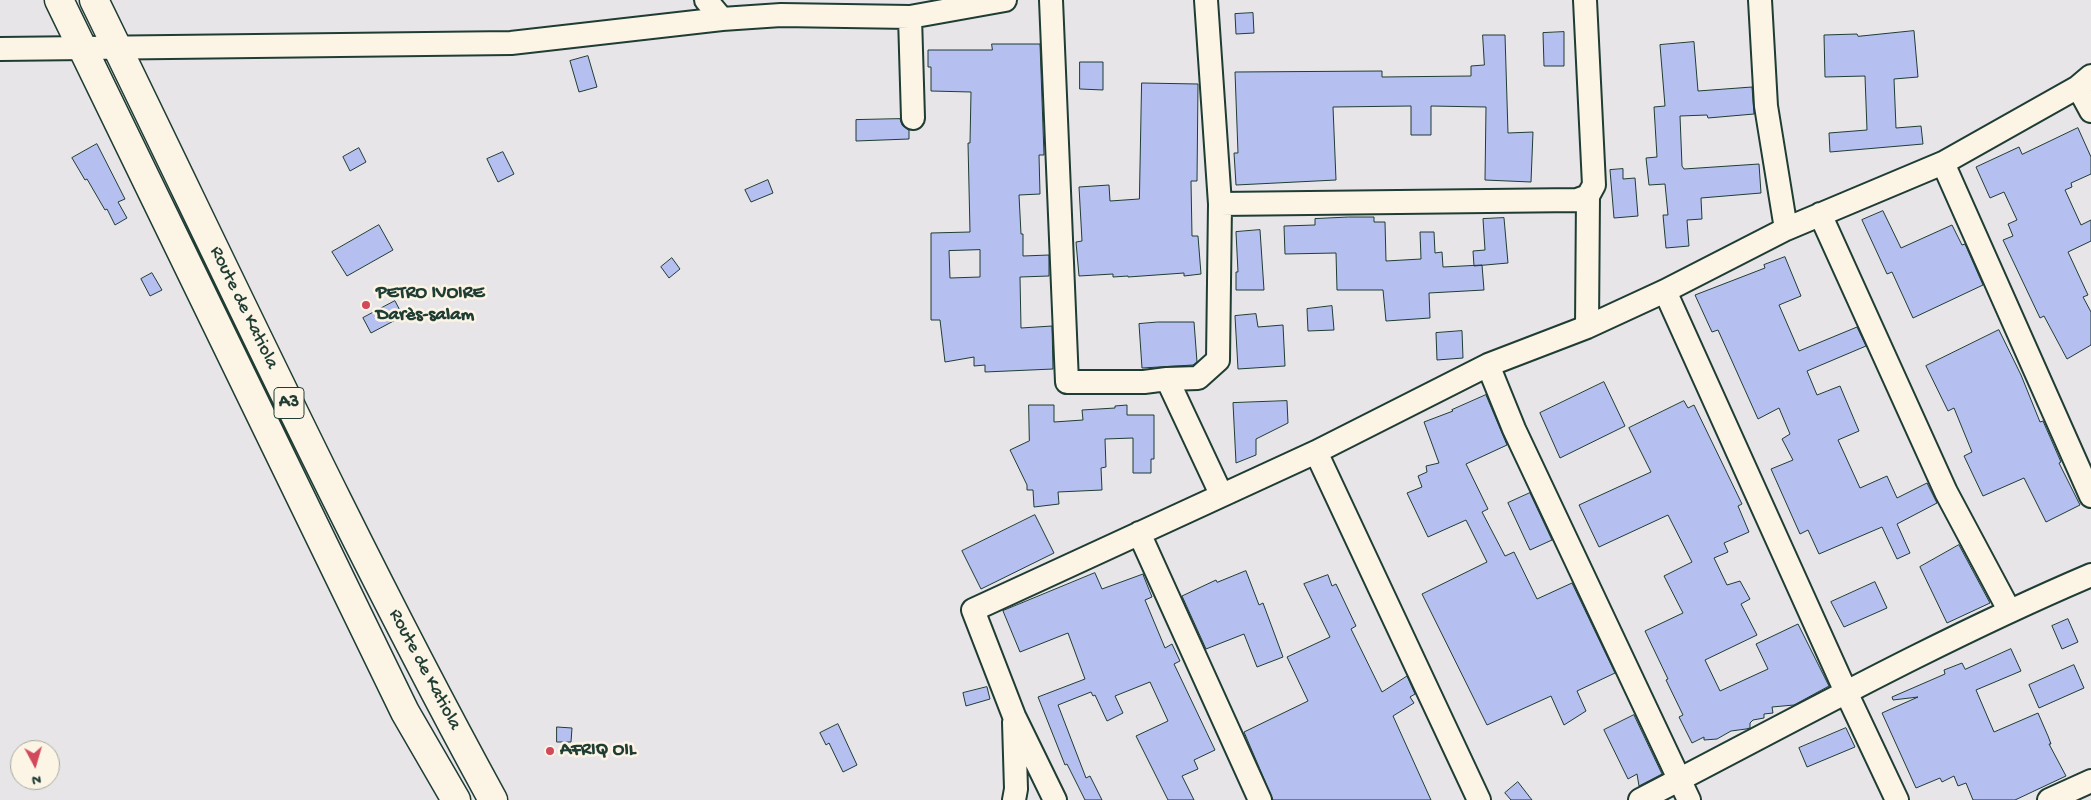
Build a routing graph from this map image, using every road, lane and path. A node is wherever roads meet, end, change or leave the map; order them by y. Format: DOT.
graph roads {
  1 [pos="59,0"];
  2 [pos="94,0"];
  3 [pos="706,0"];
  4 [pos="1004,0"];
  5 [pos="1051,0"];
  6 [pos="1206,0"];
  7 [pos="1585,0"];
  8 [pos="1760,0"];
  9 [pos="876,9"];
  10 [pos="910,17"];
  11 [pos="722,19"];
  12 [pos="84,47"];
  13 [pos="117,47"];
  14 [pos="0,49"];
  15 [pos="2084,81"];
  16 [pos="2091,111"];
  17 [pos="913,118"];
  18 [pos="1943,163"];
  19 [pos="1588,196"];
  20 [pos="1220,204"];
  21 [pos="1820,214"];
  22 [pos="1786,229"];
  23 [pos="1665,291"];
  24 [pos="1587,327"];
  25 [pos="1488,365"];
  26 [pos="1167,379"];
  27 [pos="1316,452"];
  28 [pos="1222,494"];
  29 [pos="2091,496"];
  30 [pos="1139,533"];
  31 [pos="2091,575"];
  32 [pos="2009,610"];
  33 [pos="1846,692"];
  34 [pos="1014,716"];
  35 [pos="1680,780"];
  36 [pos="2091,781"];
  37 [pos="456,800"];
  38 [pos="493,800"];
  39 [pos="1014,800"];
  40 [pos="1056,800"];
  41 [pos="1260,800"];
  42 [pos="1479,800"];
  43 [pos="1640,800"];
  44 [pos="1689,800"];
  45 [pos="1897,800"];
  46 [pos="2049,800"];
  1 -- 12 [label="highway, Route de Katiola / A3"];
  2 -- 13 [label="highway, Route de Katiola / A3"];
  3 -- 11 [label="street"];
  4 -- 10 [label="street"];
  5 -- 26 [label="street"];
  6 -- 20 [label="street"];
  7 -- 19 [label="street"];
  8 -- 22 [label="street"];
  9 -- 10 [label="street"];
  9 -- 11 [label="street"];
  10 -- 17 [label="street"];
  11 -- 13 [label="street"];
  12 -- 13 [label="street"];
  12 -- 14 [label="street"];
  12 -- 37 [label="highway, Route de Katiola / A3"];
  13 -- 38 [label="highway, Route de Katiola / A3"];
  15 -- 16 [label="street"];
  15 -- 18 [label="street"];
  18 -- 21 [label="street"];
  18 -- 29 [label="street"];
  19 -- 20 [label="street"];
  19 -- 24 [label="street"];
  20 -- 26 [label="street"];
  21 -- 22 [label="street"];
  21 -- 32 [label="street"];
  22 -- 23 [label="street"];
  23 -- 24 [label="street"];
  23 -- 33 [label="street"];
  24 -- 25 [label="street"];
  25 -- 27 [label="street"];
  25 -- 35 [label="street"];
  26 -- 28 [label="street"];
  27 -- 28 [label="street"];
  27 -- 42 [label="street"];
  28 -- 30 [label="street"];
  30 -- 34 [label="street"];
  30 -- 41 [label="street"];
  31 -- 32 [label="street"];
  32 -- 33 [label="street"];
  33 -- 35 [label="street"];
  33 -- 45 [label="street"];
  34 -- 39 [label="street"];
  34 -- 40 [label="street"];
  35 -- 43 [label="street"];
  35 -- 44 [label="street"];
  36 -- 46 [label="street"];
}
